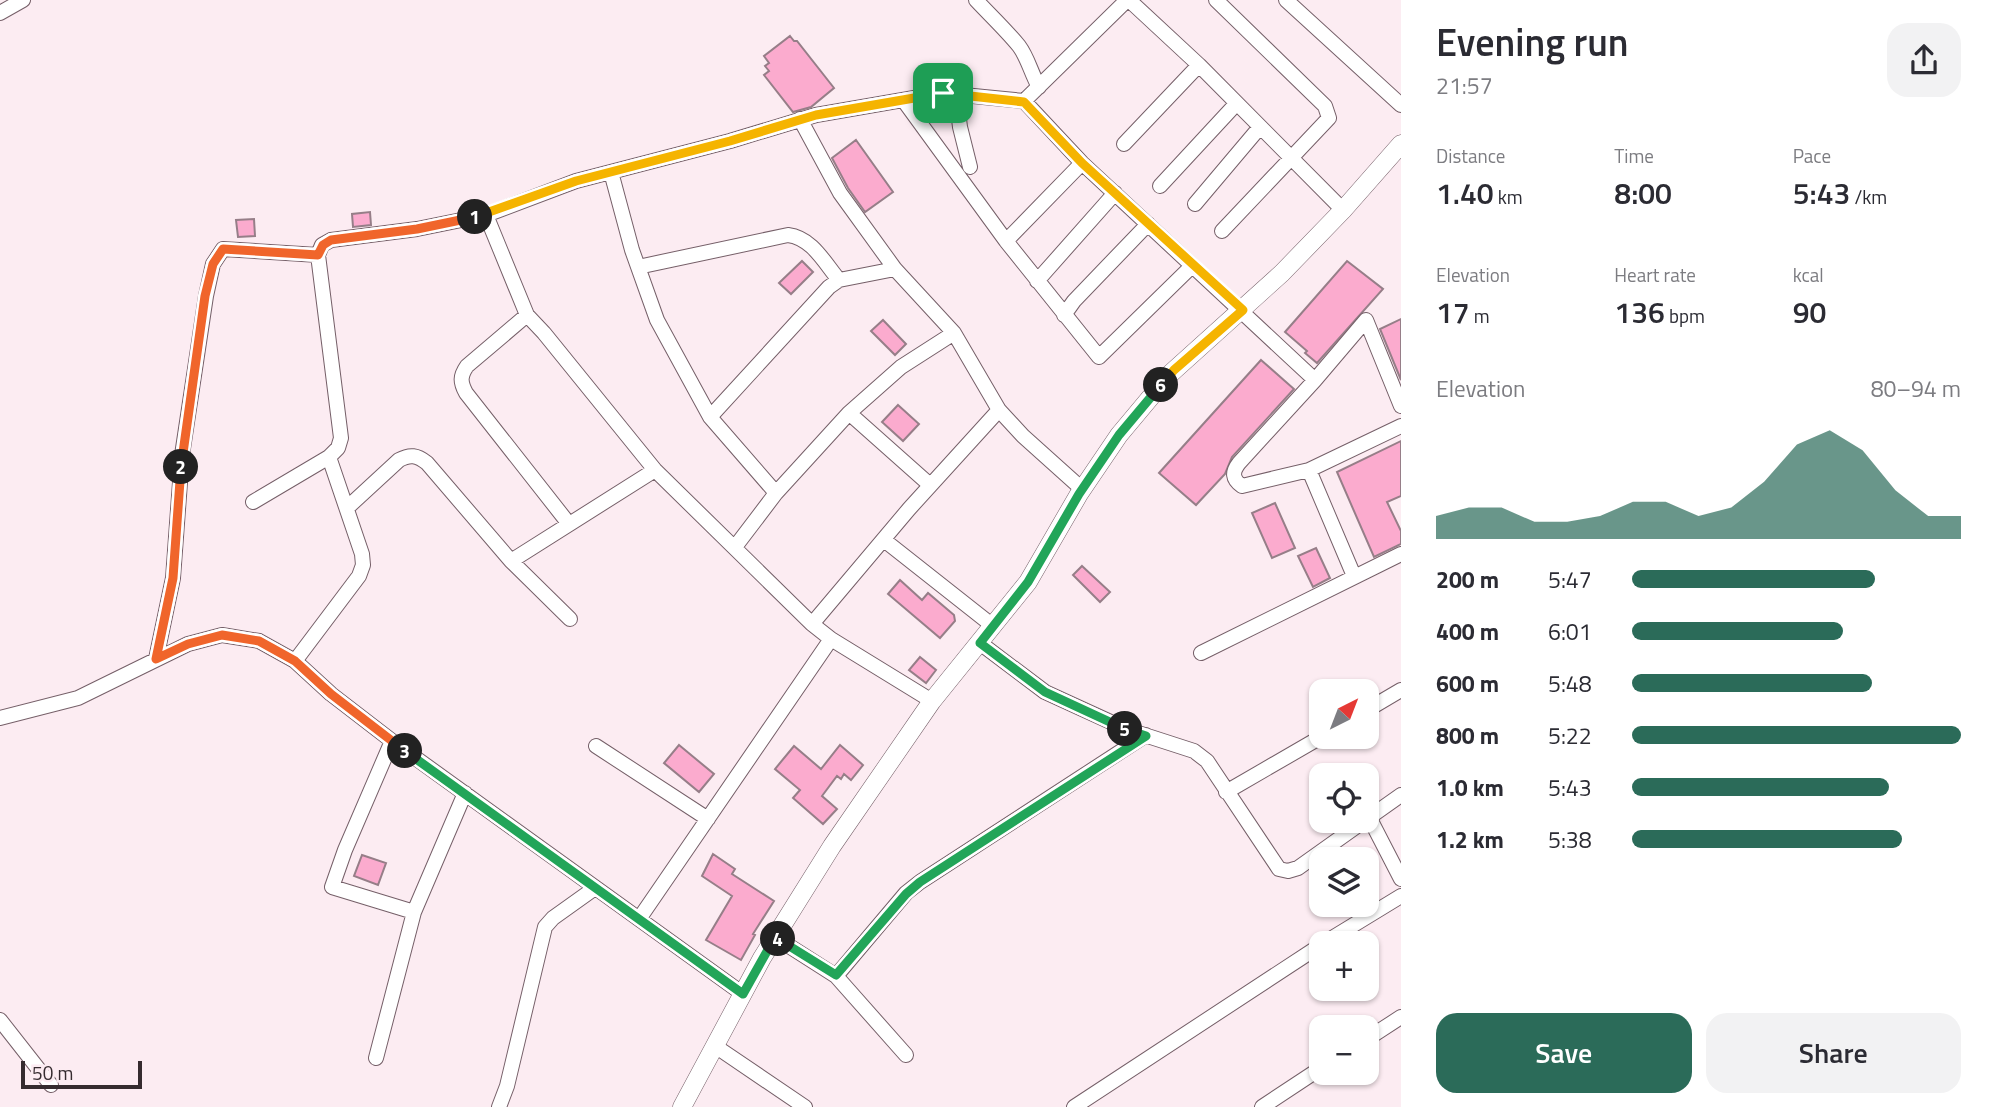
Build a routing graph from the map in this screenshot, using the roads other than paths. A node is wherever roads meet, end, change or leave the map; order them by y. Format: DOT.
graph roads {
  1 [pos="23,0"];
  2 [pos="976,0"];
  3 [pos="1128,0"];
  4 [pos="1216,0"];
  5 [pos="1286,0"];
  6 [pos="0,13"];
  7 [pos="1199,65"];
  8 [pos="1039,86"];
  9 [pos="956,95"];
  10 [pos="904,101"];
  11 [pos="1024,102"];
  12 [pos="1236,104"];
  13 [pos="1401,105"];
  14 [pos="800,119"];
  15 [pos="1261,127"];
  16 [pos="1124,144"];
  17 [pos="1401,144"];
  18 [pos="1291,157"];
  19 [pos="1082,163"];
  20 [pos="970,167"];
  21 [pos="611,172"];
  22 [pos="1160,186"];
  23 [pos="1115,193"];
  24 [pos="1195,204"];
  25 [pos="1343,210"];
  26 [pos="486,215"];
  27 [pos="1148,224"];
  28 [pos="1222,231"];
  29 [pos="1006,242"];
  30 [pos="318,255"];
  31 [pos="1192,266"];
  32 [pos="638,267"];
  33 [pos="895,269"];
  34 [pos="839,280"];
  35 [pos="1037,281"];
  36 [pos="1051,296"];
  37 [pos="1074,301"];
  38 [pos="1243,310"];
  39 [pos="527,315"];
  40 [pos="1064,316"];
  41 [pos="954,333"];
  42 [pos="1315,380"];
  43 [pos="1401,405"];
  44 [pos="999,410"];
  45 [pos="849,413"];
  46 [pos="710,417"];
  47 [pos="1401,425"];
  48 [pos="329,457"];
  49 [pos="655,470"];
  50 [pos="1308,470"];
  51 [pos="930,485"];
  52 [pos="1082,489"];
  53 [pos="776,493"];
  54 [pos="253,502"];
  55 [pos="346,508"];
  56 [pos="569,524"];
  57 [pos="884,540"];
  58 [pos="735,547"];
  59 [pos="1401,554"];
  60 [pos="511,561"];
  61 [pos="1354,576"];
  62 [pos="570,619"];
  63 [pos="812,624"];
  64 [pos="993,626"];
  65 [pos="831,639"];
  66 [pos="980,643"];
  67 [pos="1201,653"];
  68 [pos="156,659"];
  69 [pos="295,661"];
  70 [pos="1401,690"];
  71 [pos="932,701"];
  72 [pos="1379,703"];
  73 [pos="0,718"];
  74 [pos="1146,736"];
  75 [pos="392,741"];
  76 [pos="1309,744"];
  77 [pos="596,746"];
  78 [pos="1226,792"];
  79 [pos="465,793"];
  80 [pos="1401,795"];
  81 [pos="1379,811"];
  82 [pos="708,819"];
  83 [pos="1347,833"];
  84 [pos="1375,833"];
  85 [pos="1401,879"];
  86 [pos="595,888"];
  87 [pos="1401,896"];
  88 [pos="414,912"];
  89 [pos="639,919"];
  90 [pos="1344,931"];
  91 [pos="775,937"];
  92 [pos="1309,953"];
  93 [pos="836,975"];
  94 [pos="743,994"];
  95 [pos="1401,1017"];
  96 [pos="0,1020"];
  97 [pos="1379,1031"];
  98 [pos="715,1046"];
  99 [pos="906,1055"];
  100 [pos="376,1058"];
  101 [pos="1309,1076"];
  102 [pos="51,1085"];
  103 [pos="499,1107"];
  104 [pos="682,1107"];
  105 [pos="805,1107"];
  106 [pos="1074,1107"];
  107 [pos="1262,1107"];
  1 -- 6 [label="street"];
  2 -- 8 [label="street"];
  3 -- 7 [label="street"];
  3 -- 8 [label="street"];
  4 -- 18 [label="street"];
  5 -- 13 [label="street"];
  7 -- 12 [label="street"];
  7 -- 16 [label="street"];
  8 -- 11 [label="street"];
  9 -- 10 [label="street"];
  9 -- 11 [label="street"];
  9 -- 20 [label="street"];
  10 -- 14 [label="street"];
  10 -- 29 [label="street"];
  11 -- 19 [label="street"];
  12 -- 15 [label="street"];
  12 -- 22 [label="street"];
  14 -- 21 [label="street"];
  14 -- 33 [label="street"];
  15 -- 18 [label="street"];
  15 -- 24 [label="street"];
  17 -- 25 [label="street"];
  18 -- 25 [label="street"];
  18 -- 28 [label="street"];
  19 -- 23 [label="street"];
  19 -- 29 [label="street"];
  21 -- 26 [label="street"];
  21 -- 32 [label="street"];
  23 -- 27 [label="street"];
  23 -- 35 [label="street"];
  25 -- 38 [label="street"];
  26 -- 30 [label="street"];
  26 -- 39 [label="street"];
  27 -- 31 [label="street"];
  27 -- 37 [label="street"];
  29 -- 35 [label="street"];
  30 -- 48 [label="street"];
  30 -- 68 [label="street"];
  31 -- 38 [label="street"];
  31 -- 40 [label="street"];
  32 -- 34 [label="street"];
  32 -- 46 [label="street"];
  33 -- 34 [label="street"];
  33 -- 41 [label="street"];
  34 -- 46 [label="street"];
  35 -- 36 [label="street"];
  36 -- 37 [label="street"];
  36 -- 40 [label="street"];
  37 -- 40 [label="street"];
  38 -- 42 [label="street"];
  38 -- 52 [label="street"];
  39 -- 49 [label="street"];
  39 -- 56 [label="street"];
  41 -- 44 [label="street"];
  41 -- 45 [label="street"];
  42 -- 43 [label="street"];
  42 -- 50 [label="street"];
  44 -- 51 [label="street"];
  44 -- 52 [label="street"];
  45 -- 51 [label="street"];
  45 -- 53 [label="street"];
  46 -- 53 [label="street"];
  47 -- 50 [label="street"];
  48 -- 54 [label="street"];
  48 -- 55 [label="street"];
  49 -- 56 [label="street"];
  49 -- 58 [label="street"];
  50 -- 61 [label="street"];
  51 -- 57 [label="street"];
  52 -- 64 [label="street"];
  53 -- 58 [label="street"];
  55 -- 60 [label="street"];
  55 -- 69 [label="street"];
  56 -- 60 [label="street"];
  57 -- 63 [label="street"];
  57 -- 64 [label="street"];
  58 -- 63 [label="street"];
  59 -- 61 [label="street"];
  60 -- 62 [label="street"];
  61 -- 67 [label="street"];
  63 -- 65 [label="street"];
  64 -- 66 [label="street"];
  65 -- 71 [label="street"];
  65 -- 82 [label="street"];
  66 -- 71 [label="street"];
  66 -- 74 [label="street"];
  68 -- 69 [label="street"];
  68 -- 73 [label="street"];
  69 -- 75 [label="street"];
  70 -- 72 [label="street"];
  71 -- 91 [label="street"];
  74 -- 78 [label="street"];
  74 -- 93 [label="street"];
  75 -- 79 [label="street"];
  75 -- 88 [label="street"];
  76 -- 78 [label="street"];
  77 -- 82 [label="street"];
  78 -- 83 [label="street"];
  79 -- 86 [label="street"];
  79 -- 88 [label="street"];
  80 -- 81 [label="street"];
  82 -- 89 [label="street"];
  84 -- 85 [label="street"];
  86 -- 89 [label="street"];
  86 -- 103 [label="street"];
  87 -- 90 [label="street"];
  88 -- 100 [label="street"];
  89 -- 94 [label="street"];
  91 -- 93 [label="street"];
  91 -- 94 [label="street"];
  92 -- 106 [label="street"];
  93 -- 99 [label="street"];
  94 -- 98 [label="street"];
  95 -- 97 [label="street"];
  96 -- 102 [label="street"];
  98 -- 104 [label="street"];
  98 -- 105 [label="street"];
  101 -- 107 [label="street"];
}
